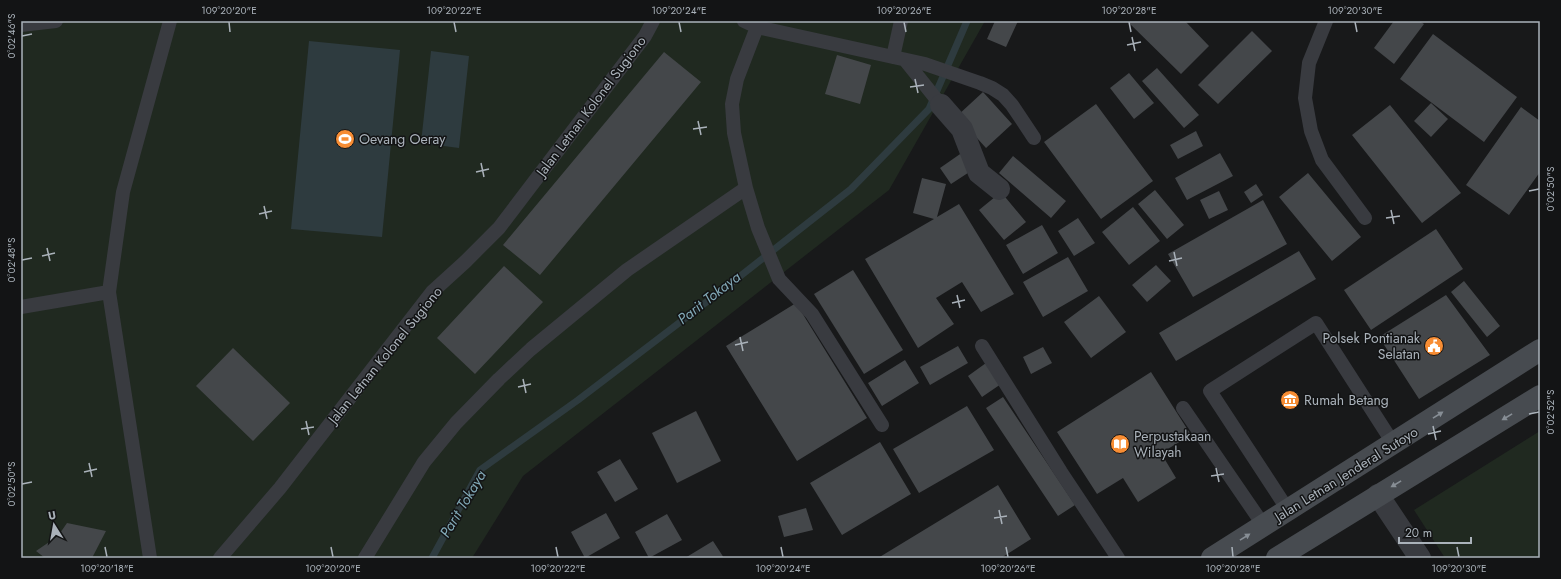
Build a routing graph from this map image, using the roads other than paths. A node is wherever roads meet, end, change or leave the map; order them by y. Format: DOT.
graph roads {
  1 [pos="56,21"];
  2 [pos="170,21"];
  3 [pos="653,21"];
  4 [pos="901,21"];
  5 [pos="1326,21"];
  6 [pos="750,24"];
  7 [pos="21,25"];
  8 [pos="899,58"];
  9 [pos="941,105"];
  10 [pos="1034,138"];
  11 [pos="746,188"];
  12 [pos="998,189"];
  13 [pos="1365,218"];
  14 [pos="109,292"];
  15 [pos="21,307"];
  16 [pos="982,346"];
  17 [pos="1540,351"];
  18 [pos="1540,396"];
  19 [pos="1183,408"];
  20 [pos="882,426"];
  21 [pos="1393,443"];
  22 [pos="1378,495"];
  23 [pos="1288,510"];
  24 [pos="1264,526"];
  25 [pos="150,558"];
  26 [pos="220,558"];
  27 [pos="365,558"];
  28 [pos="1118,558"];
  29 [pos="1212,558"];
  30 [pos="1277,558"];
  31 [pos="1420,558"];
  1 -- 7 [label="lane"];
  2 -- 14 [label="lane"];
  3 -- 26 [label="lane, Jalan Letnan Kolonel Sugiono"];
  4 -- 8 [label="lane"];
  5 -- 13 [label="lane"];
  6 -- 8 [label="lane"];
  6 -- 11 [label="lane"];
  8 -- 9 [label="lane"];
  8 -- 10 [label="lane"];
  9 -- 12 [label="street"];
  11 -- 20 [label="lane"];
  11 -- 27 [label="lane"];
  14 -- 15 [label="lane"];
  14 -- 25 [label="lane"];
  16 -- 28 [label="lane"];
  21 -- 17 [label="street, Jalan Letnan Jenderal Sutoyo, one-way"];
  18 -- 22 [label="street, one-way"];
  19 -- 24 [label="lane"];
  21 -- 23 [label="street, Jalan Letnan Jenderal Sutoyo"];
  21 -- 23 [label="lane"];
  22 -- 30 [label="street"];
  22 -- 31 [label="street"];
  23 -- 24 [label="street, Jalan Letnan Jenderal Sutoyo"];
  29 -- 24 [label="street, Jalan Letnan Jenderal Sutoyo, one-way"];
}
